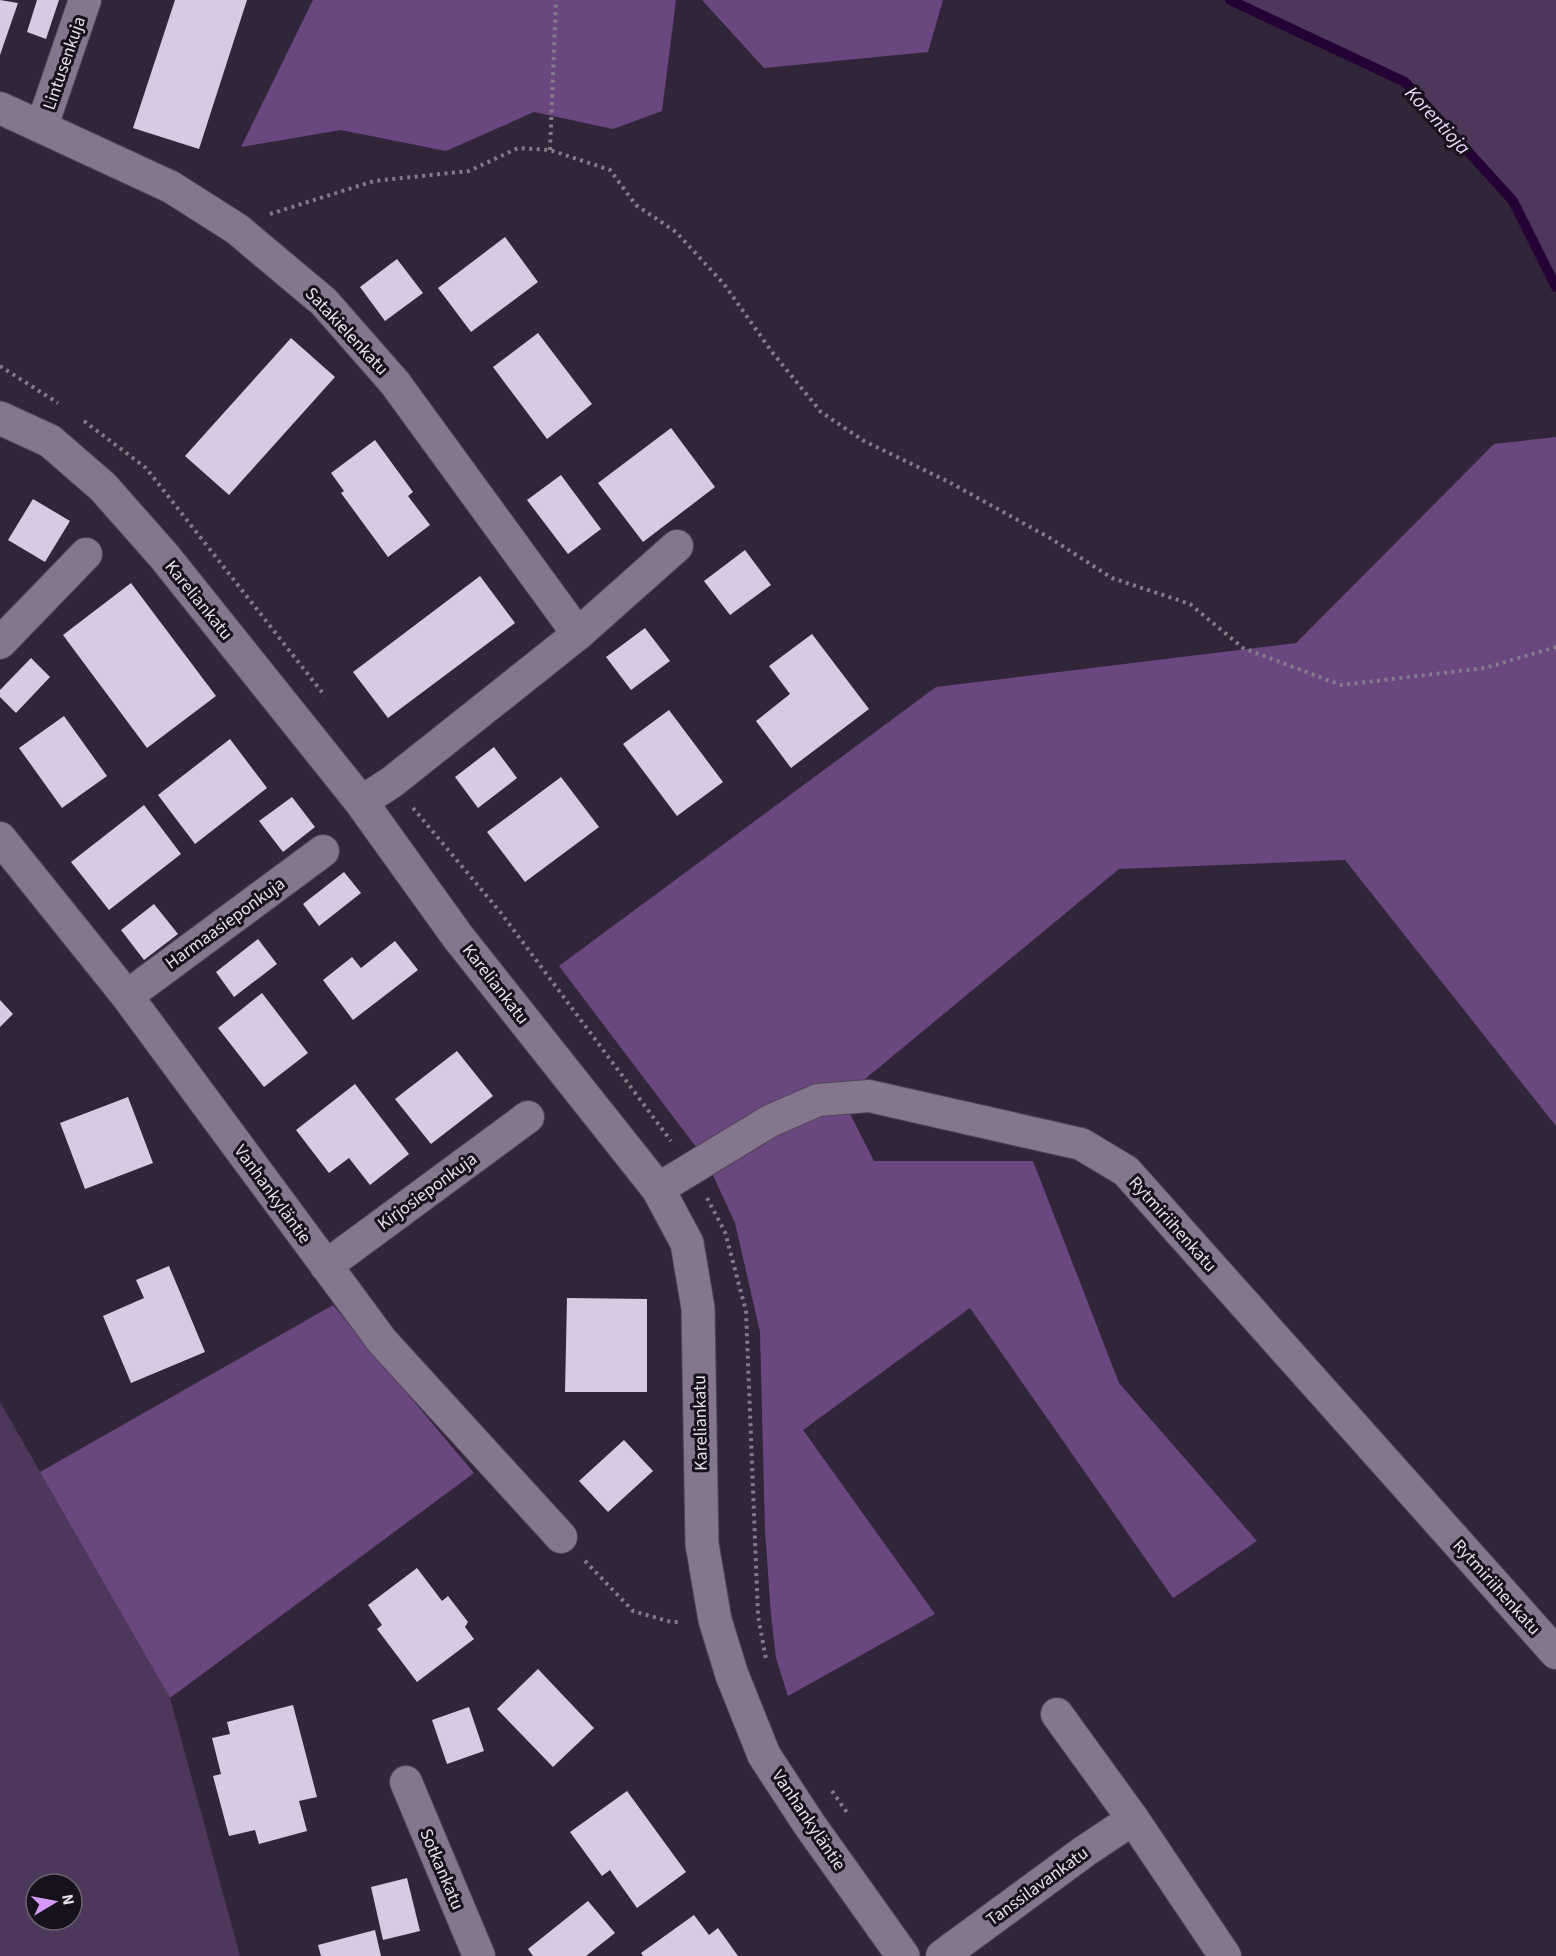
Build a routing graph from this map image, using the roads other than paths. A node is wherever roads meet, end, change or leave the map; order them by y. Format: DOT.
graph roads {
  1 [pos="85,0"];
  2 [pos="0,108"];
  3 [pos="42,126"];
  4 [pos="0,418"];
  5 [pos="677,546"];
  6 [pos="87,554"];
  7 [pos="578,634"];
  8 [pos="0,644"];
  9 [pos="361,802"];
  10 [pos="0,838"];
  11 [pos="323,851"];
  12 [pos="127,996"];
  13 [pos="528,1117"];
  14 [pos="658,1189"];
  15 [pos="326,1266"];
  16 [pos="561,1537"];
  17 [pos="1556,1653"];
  18 [pos="732,1675"];
  19 [pos="1057,1714"];
  20 [pos="406,1782"];
  21 [pos="1133,1820"];
  22 [pos="479,1956"];
  23 [pos="903,1956"];
  24 [pos="942,1956"];
  25 [pos="1225,1956"];
  1 -- 3 [label="street, Lintusenkuja"];
  2 -- 3 [label="street, Satakielenkatu"];
  3 -- 7 [label="street, Satakielenkatu"];
  4 -- 9 [label="street, Kareliankatu"];
  5 -- 7 [label="street"];
  6 -- 8 [label="street"];
  7 -- 9 [label="street"];
  9 -- 14 [label="street, Kareliankatu"];
  10 -- 12 [label="street, Vanhankyläntie"];
  11 -- 12 [label="street, Harmaasieponkuja"];
  12 -- 15 [label="street, Vanhankyläntie"];
  13 -- 15 [label="street, Kirjosieponkuja"];
  14 -- 17 [label="street, Rytmiriihenkatu"];
  14 -- 18 [label="street, Kareliankatu"];
  15 -- 16 [label="street, Vanhankyläntie"];
  18 -- 23 [label="street, Vanhankyläntie"];
  19 -- 21 [label="street"];
  20 -- 22 [label="street, Sotkankatu"];
  21 -- 24 [label="street, Tanssilavankatu"];
  21 -- 25 [label="street"];
}
